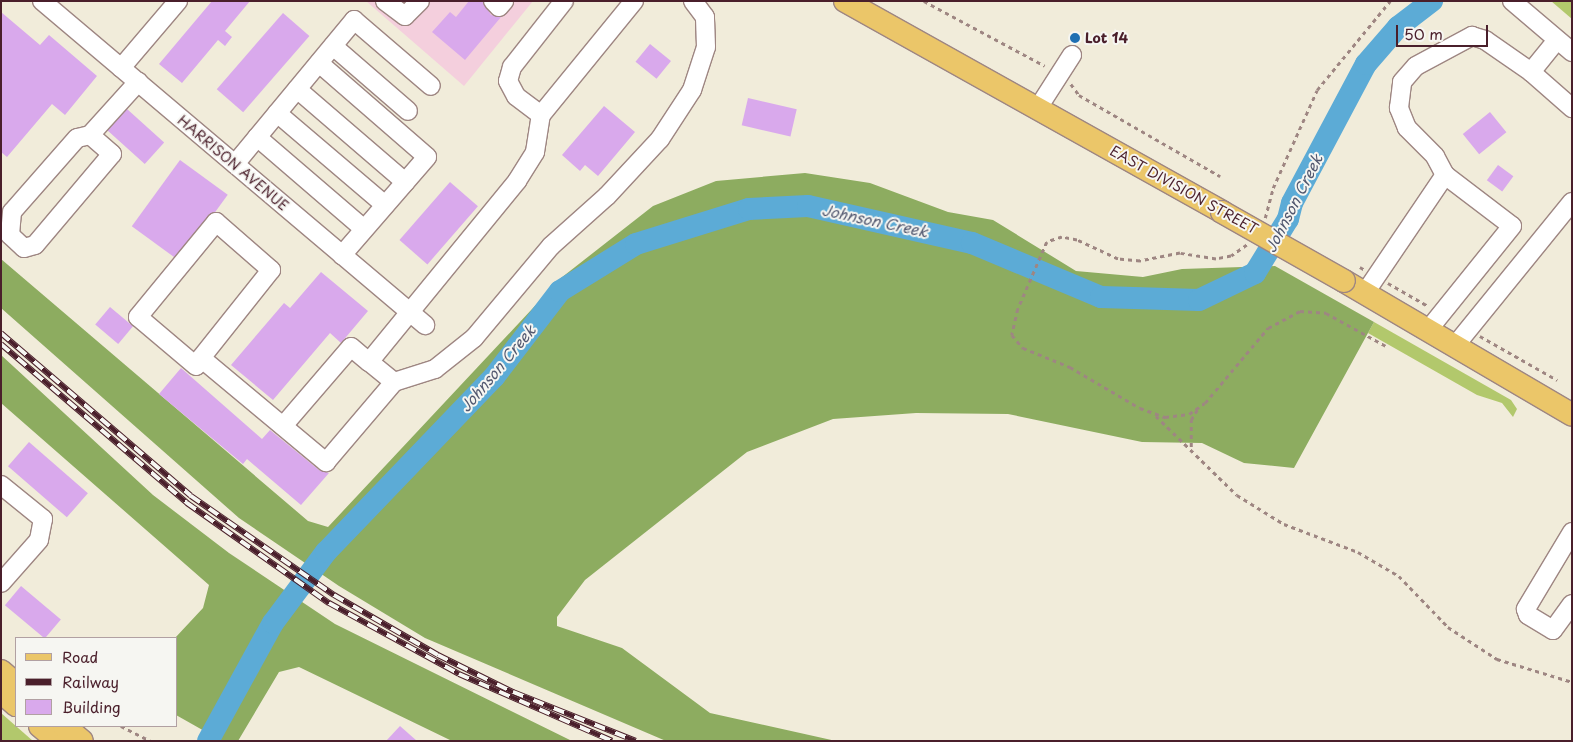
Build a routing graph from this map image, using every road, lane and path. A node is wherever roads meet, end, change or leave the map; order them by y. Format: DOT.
graph roads {
  1 [pos="42,1"];
  2 [pos="178,1"];
  3 [pos="385,1"];
  4 [pos="420,1"];
  5 [pos="493,1"];
  6 [pos="504,1"];
  7 [pos="564,1"];
  8 [pos="634,1"];
  9 [pos="693,1"];
  10 [pos="924,1"];
  11 [pos="1390,1"];
  12 [pos="846,2"];
  13 [pos="1516,5"];
  14 [pos="1557,40"];
  15 [pos="332,46"];
  16 [pos="1572,52"];
  17 [pos="1072,55"];
  18 [pos="319,63"];
  19 [pos="1045,66"];
  20 [pos="121,68"];
  21 [pos="1530,72"];
  22 [pos="1067,78"];
  23 [pos="138,82"];
  24 [pos="431,86"];
  25 [pos="297,89"];
  26 [pos="1038,108"];
  27 [pos="1572,108"];
  28 [pos="408,111"];
  29 [pos="277,113"];
  30 [pos="542,115"];
  31 [pos="90,136"];
  32 [pos="257,137"];
  33 [pos="235,164"];
  34 [pos="1445,175"];
  35 [pos="1220,176"];
  36 [pos="405,182"];
  37 [pos="1572,202"];
  38 [pos="385,205"];
  39 [pos="1259,226"];
  40 [pos="364,229"];
  41 [pos="1249,241"];
  42 [pos="342,255"];
  43 [pos="1386,282"];
  44 [pos="1365,293"];
  45 [pos="1428,306"];
  46 [pos="410,312"];
  47 [pos="425,325"];
  48 [pos="1428,330"];
  49 [pos="1480,336"];
  50 [pos="1386,346"];
  51 [pos="1454,347"];
  52 [pos="201,358"];
  53 [pos="369,362"];
  54 [pos="1557,380"];
  55 [pos="394,382"];
  56 [pos="1198,409"];
  57 [pos="1155,415"];
  58 [pos="1572,415"];
  59 [pos="283,426"];
  60 [pos="1191,447"];
  61 [pos="1,485"];
  62 [pos="1572,532"];
  63 [pos="1,583"];
  64 [pos="1572,604"];
  65 [pos="1,671"];
  66 [pos="1572,682"];
  67 [pos="15,683"];
  68 [pos="1,692"];
  69 [pos="15,704"];
  70 [pos="41,727"];
  71 [pos="65,727"];
  72 [pos="123,727"];
  73 [pos="58,741"];
  74 [pos="82,741"];
  75 [pos="150,741"];
  1 -- 20 [label="street, HARRISON AVENUE"];
  2 -- 20 [label="street"];
  3 -- 4 [label="street"];
  5 -- 6 [label="street"];
  7 -- 30 [label="street"];
  8 -- 30 [label="street"];
  9 -- 55 [label="street"];
  10 -- 19 [label="path"];
  11 -- 39 [label="path"];
  12 -- 26 [label="main road, EAST DIVISION STREET"];
  13 -- 14 [label="street"];
  14 -- 16 [label="street"];
  14 -- 21 [label="street"];
  15 -- 18 [label="street"];
  15 -- 24 [label="street"];
  15 -- 28 [label="street"];
  17 -- 26 [label="street"];
  18 -- 25 [label="street"];
  18 -- 36 [label="street"];
  20 -- 23 [label="street, HARRISON AVENUE"];
  21 -- 27 [label="street"];
  21 -- 34 [label="street"];
  22 -- 35 [label="path"];
  23 -- 31 [label="street"];
  23 -- 33 [label="street, HARRISON AVENUE"];
  25 -- 29 [label="street"];
  25 -- 36 [label="street"];
  26 -- 44 [label="main road, EAST DIVISION STREET, bridge"];
  29 -- 32 [label="street"];
  29 -- 38 [label="street"];
  30 -- 46 [label="street"];
  31 -- 31 [label="street"];
  32 -- 33 [label="street"];
  32 -- 40 [label="street"];
  33 -- 42 [label="street, HARRISON AVENUE"];
  34 -- 44 [label="street"];
  34 -- 48 [label="street"];
  36 -- 38 [label="street"];
  37 -- 51 [label="street"];
  38 -- 40 [label="street"];
  40 -- 42 [label="street"];
  41 -- 57 [label="path"];
  42 -- 46 [label="street, HARRISON AVENUE"];
  43 -- 45 [label="path"];
  44 -- 48 [label="main road, EAST DIVISION STREET"];
  46 -- 47 [label="street, HARRISON AVENUE"];
  46 -- 53 [label="street"];
  48 -- 51 [label="main road, EAST DIVISION STREET"];
  49 -- 54 [label="path"];
  50 -- 56 [label="path"];
  51 -- 58 [label="main road, EAST DIVISION STREET"];
  52 -- 52 [label="street"];
  52 -- 59 [label="street"];
  53 -- 55 [label="street"];
  53 -- 59 [label="street"];
  55 -- 59 [label="street"];
  56 -- 57 [label="path"];
  56 -- 60 [label="path"];
  57 -- 60 [label="path"];
  60 -- 66 [label="path"];
  61 -- 63 [label="street"];
  62 -- 64 [label="street"];
  65 -- 67 [label="main road"];
  68 -- 69 [label="main road"];
  70 -- 73 [label="main road"];
  71 -- 74 [label="main road"];
  72 -- 75 [label="path"];
}
